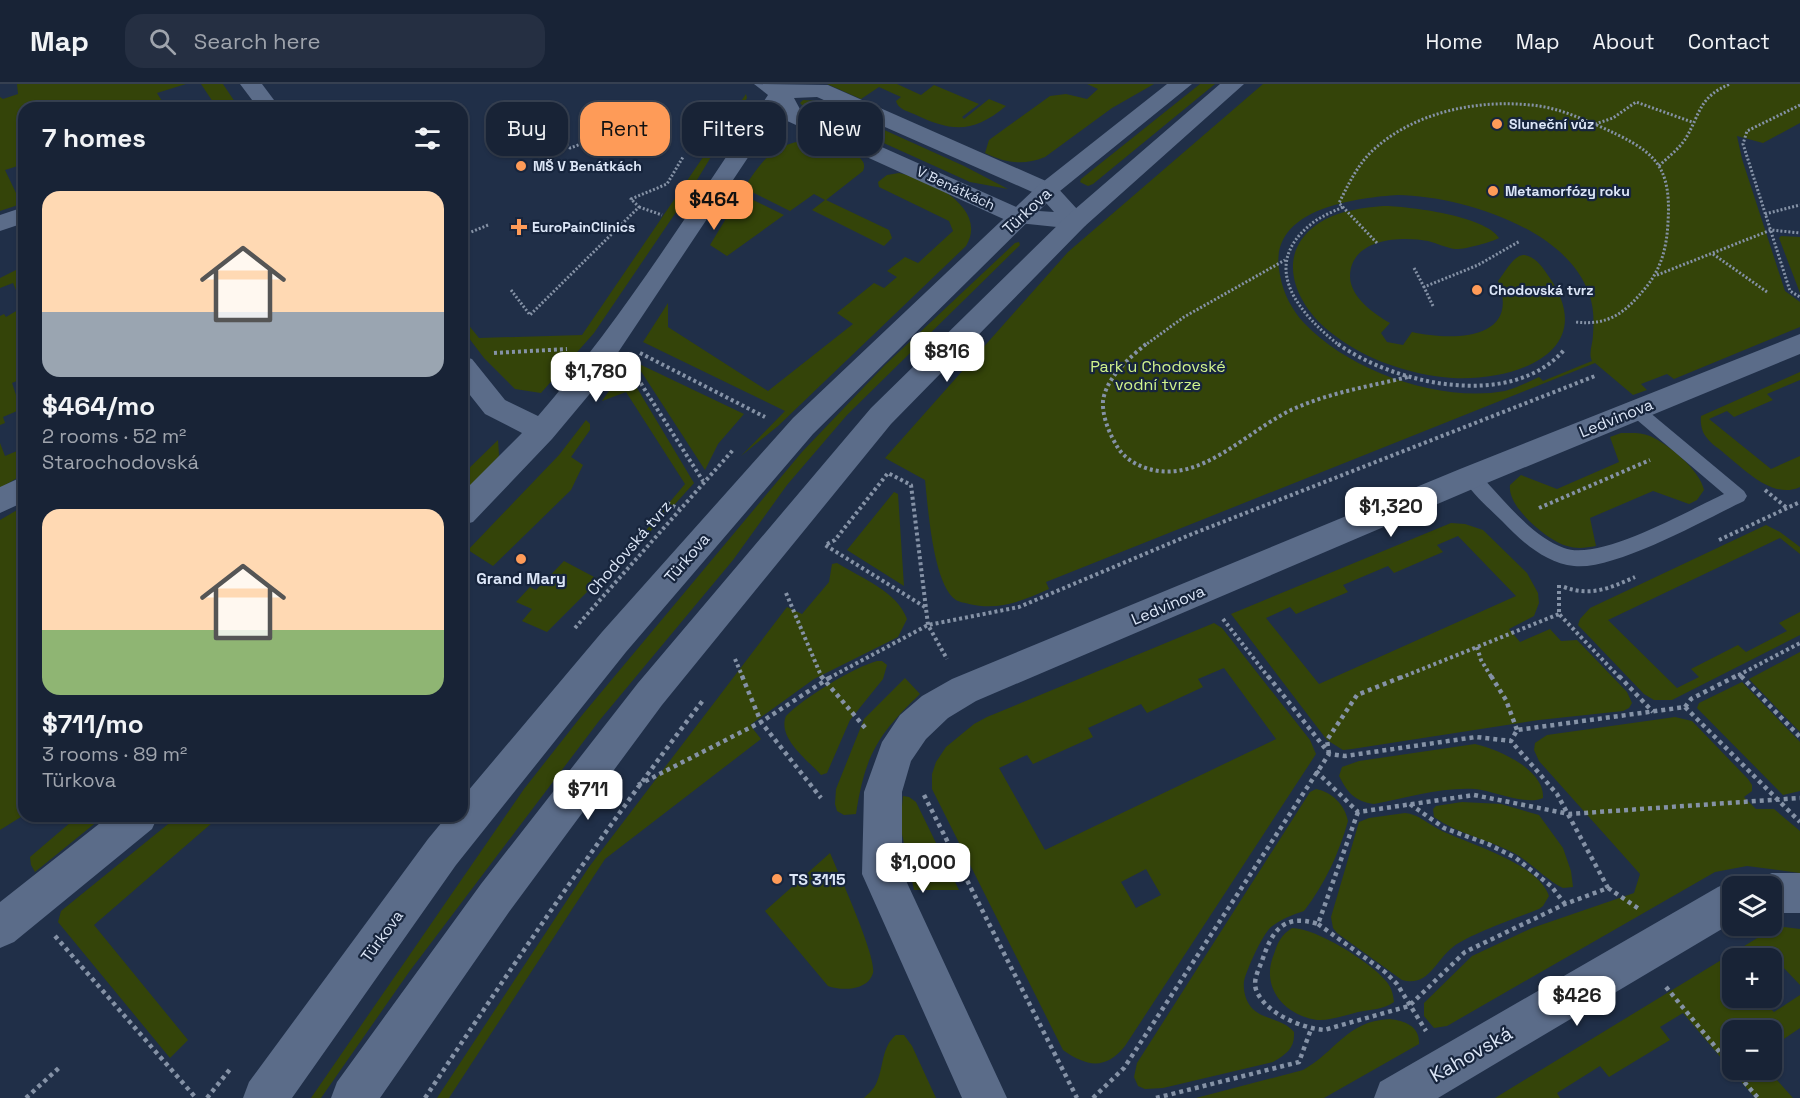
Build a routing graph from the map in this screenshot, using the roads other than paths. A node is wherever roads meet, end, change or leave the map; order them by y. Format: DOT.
graph roads {
  1 [pos="251,84"];
  2 [pos="1181,84"];
  3 [pos="1233,84"];
  4 [pos="777,87"];
  5 [pos="264,102"];
  6 [pos="1047,190"];
  7 [pos="18,217"];
  8 [pos="1019,217"];
  9 [pos="1076,221"];
  10 [pos="0,223"];
  11 [pos="1800,343"];
  12 [pos="468,373"];
  13 [pos="1636,410"];
  14 [pos="542,431"];
  15 [pos="1471,477"];
  16 [pos="18,491"];
  17 [pos="0,501"];
  18 [pos="468,507"];
  19 [pos="468,820"];
  20 [pos="132,822"];
  21 [pos="467,822"];
  22 [pos="1782,893"];
  23 [pos="1800,893"];
  24 [pos="1722,907"];
  25 [pos="0,928"];
  26 [pos="265,1098"];
  27 [pos="353,1098"];
  28 [pos="985,1098"];
  29 [pos="1396,1098"];
  1 -- 5 [label="street"];
  2 -- 6 [label="street, Türkova"];
  3 -- 9 [label="street"];
  4 -- 6 [label="street"];
  4 -- 8 [label="street, V Benátkách"];
  4 -- 14 [label="street"];
  6 -- 8 [label="street, Türkova"];
  6 -- 9 [label="street"];
  7 -- 10 [label="street"];
  8 -- 9 [label="street, V Benátkách"];
  8 -- 19 [label="street, Türkova"];
  9 -- 27 [label="street"];
  11 -- 13 [label="street, Ledvinova"];
  12 -- 14 [label="street"];
  13 -- 15 [label="street, Ledvinova"];
  13 -- 15 [label="lane"];
  14 -- 18 [label="street"];
  15 -- 28 [label="street, Ledvinova"];
  16 -- 17 [label="street"];
  20 -- 25 [label="street"];
  21 -- 26 [label="street, Türkova"];
  22 -- 23 [label="street"];
  24 -- 29 [label="street, Kahovská"];
}
